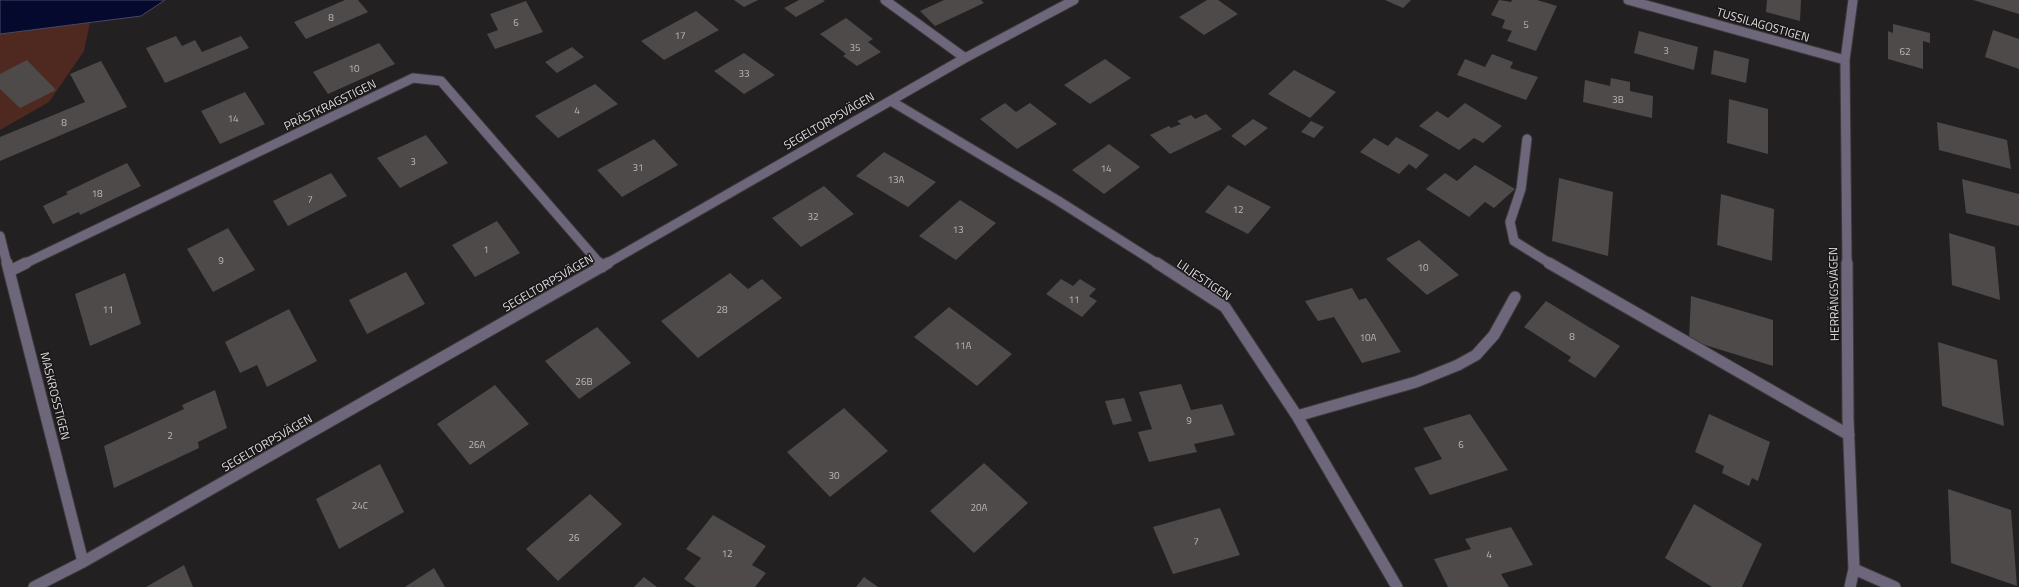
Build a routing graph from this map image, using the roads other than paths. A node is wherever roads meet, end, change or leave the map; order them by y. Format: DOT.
graph roads {
  1 [pos="885,0"];
  2 [pos="1074,0"];
  3 [pos="1628,0"];
  4 [pos="1853,0"];
  5 [pos="965,58"];
  6 [pos="1845,60"];
  7 [pos="891,101"];
  8 [pos="1527,139"];
  9 [pos="0,236"];
  10 [pos="602,268"];
  11 [pos="10,271"];
  12 [pos="1515,297"];
  13 [pos="1297,416"];
  14 [pos="1849,435"];
  15 [pos="83,562"];
  16 [pos="1854,569"];
  17 [pos="34,587"];
  18 [pos="1397,587"];
  19 [pos="1850,587"];
  20 [pos="1895,587"];
  1 -- 5 [label="street"];
  2 -- 5 [label="street, SEGELTORPSVÄGEN"];
  3 -- 6 [label="street, TUSSILAGOSTIGEN"];
  4 -- 6 [label="street, HERRÄNGSVÄGEN"];
  5 -- 7 [label="street, SEGELTORPSVÄGEN"];
  6 -- 14 [label="street, HERRÄNGSVÄGEN"];
  7 -- 10 [label="street, SEGELTORPSVÄGEN"];
  7 -- 13 [label="street, LILJESTIGEN"];
  8 -- 14 [label="street"];
  9 -- 11 [label="street, MASKROSSTIGEN"];
  10 -- 11 [label="street, PRÄSTKRAGSTIGEN"];
  10 -- 15 [label="street, SEGELTORPSVÄGEN"];
  11 -- 15 [label="street, MASKROSSTIGEN"];
  12 -- 13 [label="street"];
  13 -- 18 [label="street, LILJESTIGEN"];
  14 -- 16 [label="street, HERRÄNGSVÄGEN"];
  15 -- 17 [label="street, SEGELTORPSVÄGEN"];
  16 -- 19 [label="street, HERRÄNGSVÄGEN"];
  16 -- 20 [label="street"];
}
